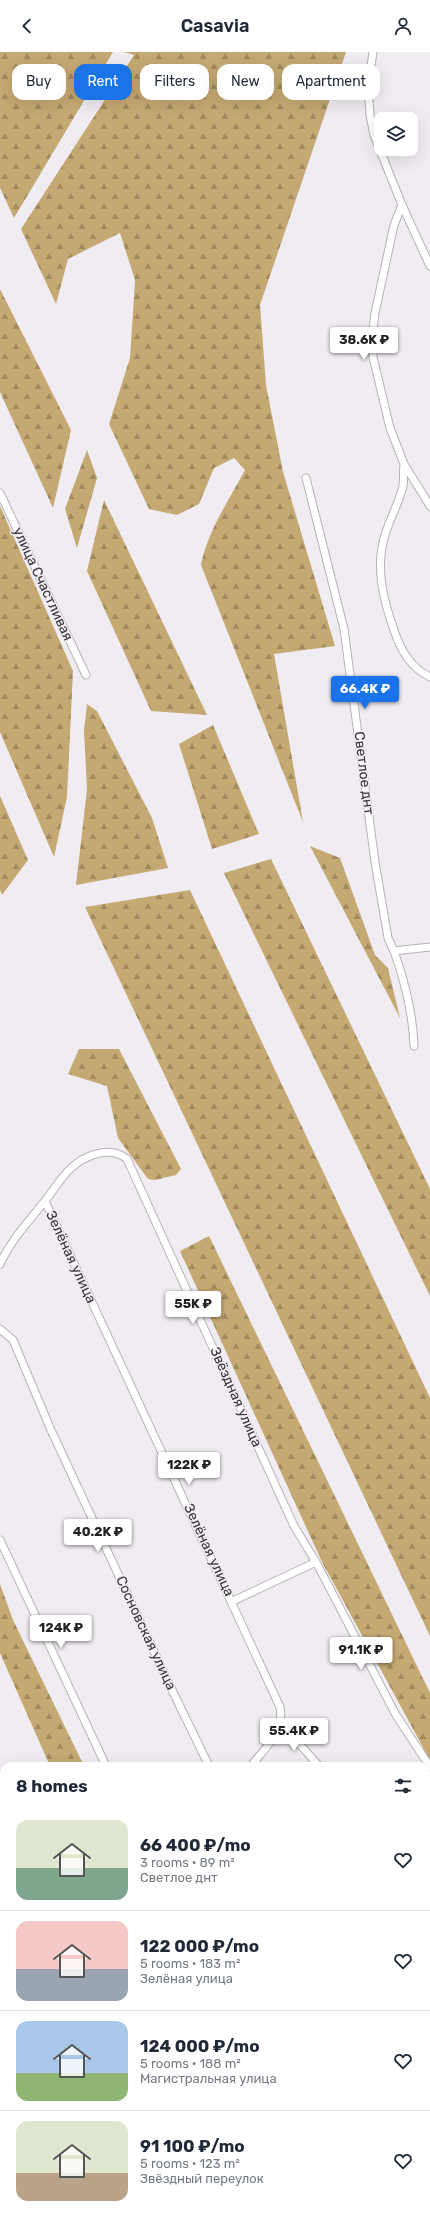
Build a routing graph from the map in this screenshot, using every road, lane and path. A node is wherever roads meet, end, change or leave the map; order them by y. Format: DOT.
graph roads {
  1 [pos="373,52"];
  2 [pos="402,205"];
  3 [pos="430,266"];
  4 [pos="404,464"];
  5 [pos="306,478"];
  6 [pos="0,493"];
  7 [pos="430,506"];
  8 [pos="86,675"];
  9 [pos="430,676"];
  10 [pos="430,947"];
  11 [pos="394,951"];
  12 [pos="414,1046"];
  13 [pos="45,1201"];
  14 [pos="0,1264"];
  15 [pos="0,1329"];
  16 [pos="0,1540"];
  17 [pos="316,1562"];
  18 [pos="232,1601"];
  19 [pos="280,1726"];
  20 [pos="104,1762"];
  21 [pos="207,1762"];
  22 [pos="254,1762"];
  23 [pos="316,1762"];
  24 [pos="427,1762"];
  1 -- 2 [label="street"];
  2 -- 3 [label="street"];
  2 -- 4 [label="street"];
  4 -- 7 [label="street"];
  4 -- 9 [label="street"];
  5 -- 11 [label="street, Светлое днт"];
  6 -- 8 [label="street, улица Счастливая"];
  10 -- 11 [label="street"];
  11 -- 12 [label="street, Светлое днт"];
  13 -- 14 [label="street, Звёздная улица"];
  13 -- 17 [label="street, Звёздная улица"];
  13 -- 18 [label="street, Зелёная улица"];
  15 -- 21 [label="street, Сосновская улица"];
  16 -- 20 [label="street"];
  17 -- 18 [label="street"];
  17 -- 24 [label="street, Звёздная улица"];
  18 -- 19 [label="street, Зелёная улица"];
  19 -- 22 [label="street"];
  19 -- 23 [label="street"];
}
